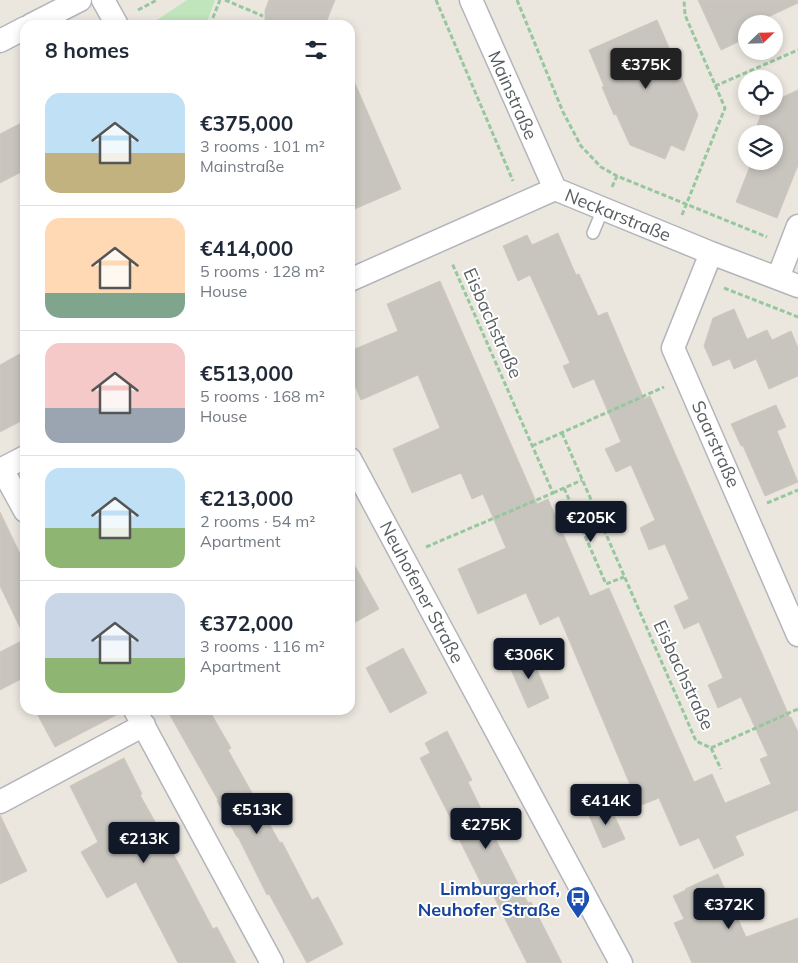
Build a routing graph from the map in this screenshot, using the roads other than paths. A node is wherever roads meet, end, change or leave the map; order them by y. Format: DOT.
graph roads {
  1 [pos="80,0"];
  2 [pos="103,0"];
  3 [pos="471,0"];
  4 [pos="41,20"];
  5 [pos="114,20"];
  6 [pos="20,31"];
  7 [pos="0,41"];
  8 [pos="555,189"];
  9 [pos="603,209"];
  10 [pos="593,233"];
  11 [pos="794,236"];
  12 [pos="711,253"];
  13 [pos="355,278"];
  14 [pos="788,282"];
  15 [pos="20,460"];
  16 [pos="355,468"];
  17 [pos="1,469"];
  18 [pos="20,502"];
  19 [pos="796,624"];
  20 [pos="140,718"];
  21 [pos="0,802"];
  22 [pos="272,963"];
  23 [pos="621,963"];
  1 -- 4 [label="street"];
  2 -- 5 [label="street"];
  3 -- 8 [label="street, Mainstraße"];
  6 -- 7 [label="street"];
  8 -- 9 [label="street, Neckarstraße"];
  8 -- 13 [label="street, Neckarstraße"];
  9 -- 10 [label="lane"];
  9 -- 12 [label="street, Neckarstraße"];
  11 -- 14 [label="street, Neckarstraße"];
  12 -- 14 [label="street, Neckarstraße"];
  12 -- 19 [label="street, Saarstraße"];
  15 -- 17 [label="street"];
  16 -- 23 [label="street, Neuhofener Straße"];
  17 -- 18 [label="street"];
  20 -- 21 [label="street"];
  20 -- 22 [label="street"];
}
